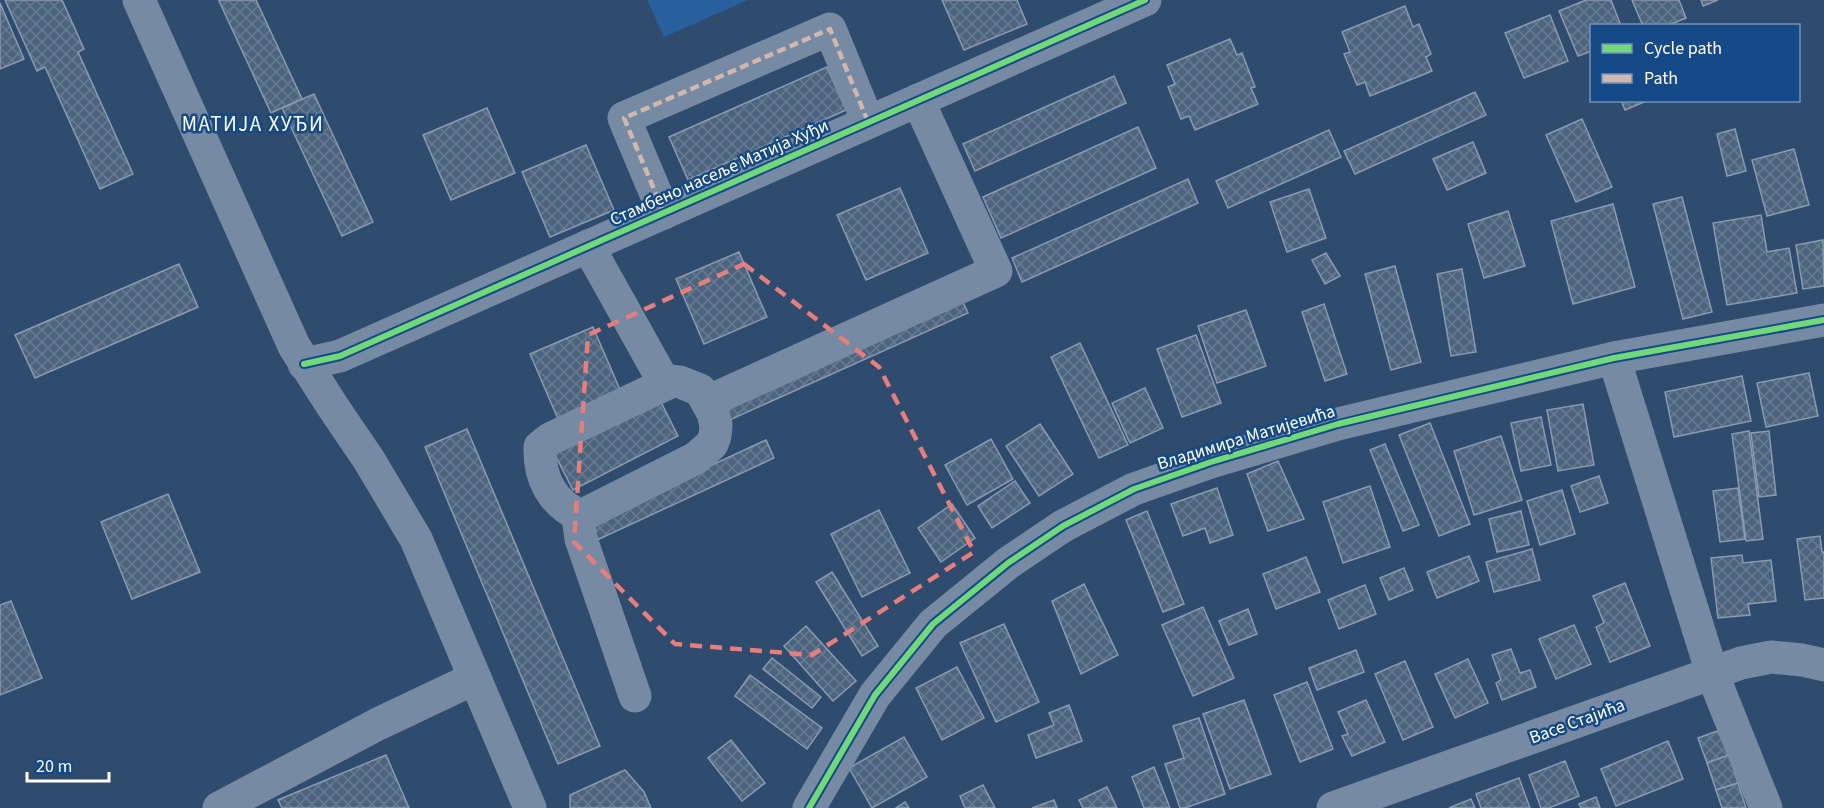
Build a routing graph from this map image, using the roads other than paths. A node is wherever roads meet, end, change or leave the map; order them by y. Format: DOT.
graph roads {
  1 [pos="139,0"];
  2 [pos="1145,0"];
  3 [pos="918,100"];
  4 [pos="868,122"];
  5 [pos="664,213"];
  6 [pos="588,246"];
  7 [pos="1824,320"];
  8 [pos="1614,358"];
  9 [pos="304,364"];
  10 [pos="665,384"];
  11 [pos="707,402"];
  12 [pos="581,516"];
  13 [pos="1824,665"];
  14 [pos="1712,673"];
  15 [pos="475,678"];
  16 [pos="635,696"];
  17 [pos="219,808"];
  18 [pos="530,808"];
  19 [pos="809,808"];
  20 [pos="1333,808"];
  21 [pos="1766,808"];
  1 -- 9 [label="street"];
  2 -- 3 [label="street, Стамбено насеље Матија Хуђи"];
  3 -- 4 [label="street, Стамбено насеље Матија Хуђи"];
  3 -- 11 [label="street"];
  4 -- 5 [label="street, Стамбено насеље Матија Хуђи"];
  4 -- 5 [label="street"];
  5 -- 6 [label="street, Стамбено насеље Матија Хуђи"];
  6 -- 9 [label="street, Стамбено насеље Матија Хуђи"];
  6 -- 10 [label="street"];
  7 -- 8 [label="street, Владимира Матијевића"];
  8 -- 14 [label="street"];
  8 -- 19 [label="street, Владимира Матијевића"];
  9 -- 15 [label="street"];
  10 -- 11 [label="street"];
  10 -- 12 [label="street"];
  11 -- 12 [label="street"];
  12 -- 16 [label="street"];
  13 -- 14 [label="street, Васе Стајића"];
  14 -- 20 [label="street, Васе Стајића"];
  14 -- 21 [label="street"];
  15 -- 17 [label="street"];
  15 -- 18 [label="street"];
}
